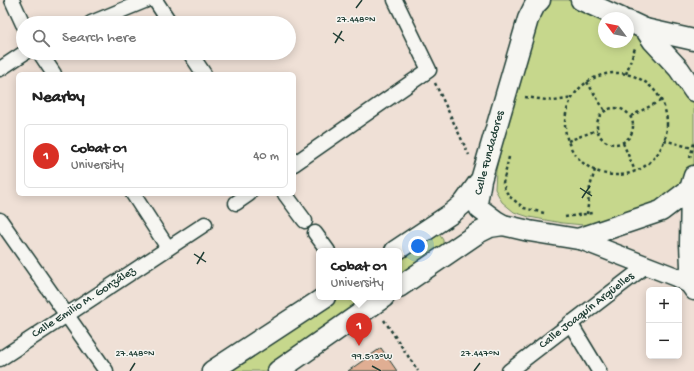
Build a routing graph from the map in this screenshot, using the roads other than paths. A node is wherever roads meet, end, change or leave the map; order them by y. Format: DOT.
graph roads {
  1 [pos="12,0"];
  2 [pos="147,0"];
  3 [pos="155,0"];
  4 [pos="395,0"];
  5 [pos="540,0"];
  6 [pos="581,0"];
  7 [pos="528,9"];
  8 [pos="608,12"];
  9 [pos="19,16"];
  10 [pos="108,16"];
  11 [pos="165,16"];
  12 [pos="637,31"];
  13 [pos="694,40"];
  14 [pos="16,58"];
  15 [pos="45,60"];
  16 [pos="195,60"];
  17 [pos="0,69"];
  18 [pos="53,72"];
  19 [pos="203,72"];
  20 [pos="694,92"];
  21 [pos="296,163"];
  22 [pos="691,175"];
  23 [pos="481,180"];
  24 [pos="134,196"];
  25 [pos="246,196"];
  26 [pos="286,196"];
  27 [pos="236,203"];
  28 [pos="0,220"];
  29 [pos="305,221"];
  30 [pos="205,224"];
  31 [pos="503,225"];
  32 [pos="426,231"];
  33 [pos="315,234"];
  34 [pos="578,239"];
  35 [pos="168,248"];
  36 [pos="326,248"];
  37 [pos="400,248"];
  38 [pos="442,257"];
  39 [pos="647,265"];
  40 [pos="402,285"];
  41 [pos="691,288"];
  42 [pos="320,300"];
  43 [pos="379,301"];
  44 [pos="67,315"];
  45 [pos="570,324"];
  46 [pos="0,359"];
  47 [pos="106,371"];
  48 [pos="212,371"];
  49 [pos="278,371"];
  50 [pos="508,371"];
  51 [pos="599,371"];
  1 -- 9 [label="street"];
  2 -- 10 [label="street"];
  3 -- 11 [label="street"];
  4 -- 21 [label="street"];
  5 -- 7 [label="main road, Calle Fundadores"];
  6 -- 8 [label="main road"];
  7 -- 23 [label="main road, Calle Fundadores"];
  12 -- 13 [label="main road"];
  12 -- 20 [label="main road"];
  14 -- 17 [label="street"];
  15 -- 18 [label="street"];
  16 -- 19 [label="street"];
  22 -- 34 [label="main road, Calle Fundadores"];
  22 -- 41 [label="street, Calle Fundadores"];
  23 -- 31 [label="main road, Calle Fundadores"];
  23 -- 32 [label="main road"];
  24 -- 35 [label="street"];
  25 -- 27 [label="street"];
  26 -- 29 [label="street"];
  28 -- 44 [label="street"];
  30 -- 35 [label="street, Calle Emilio M. González"];
  31 -- 34 [label="main road, Calle Fundadores"];
  31 -- 38 [label="main road"];
  32 -- 37 [label="main road"];
  32 -- 38 [label="main road"];
  33 -- 36 [label="street"];
  34 -- 39 [label="street, Calle Fundadores"];
  35 -- 44 [label="street, Calle Emilio M. González"];
  38 -- 40 [label="main road"];
  39 -- 41 [label="street, Calle Fundadores"];
  39 -- 45 [label="street, Calle Joaquín Argüelles"];
  42 -- 48 [label="main road"];
  43 -- 49 [label="main road"];
  44 -- 46 [label="street, Calle Emilio M. González"];
  44 -- 47 [label="street"];
  45 -- 50 [label="street, Calle Joaquín Argüelles"];
  45 -- 51 [label="street"];
}
